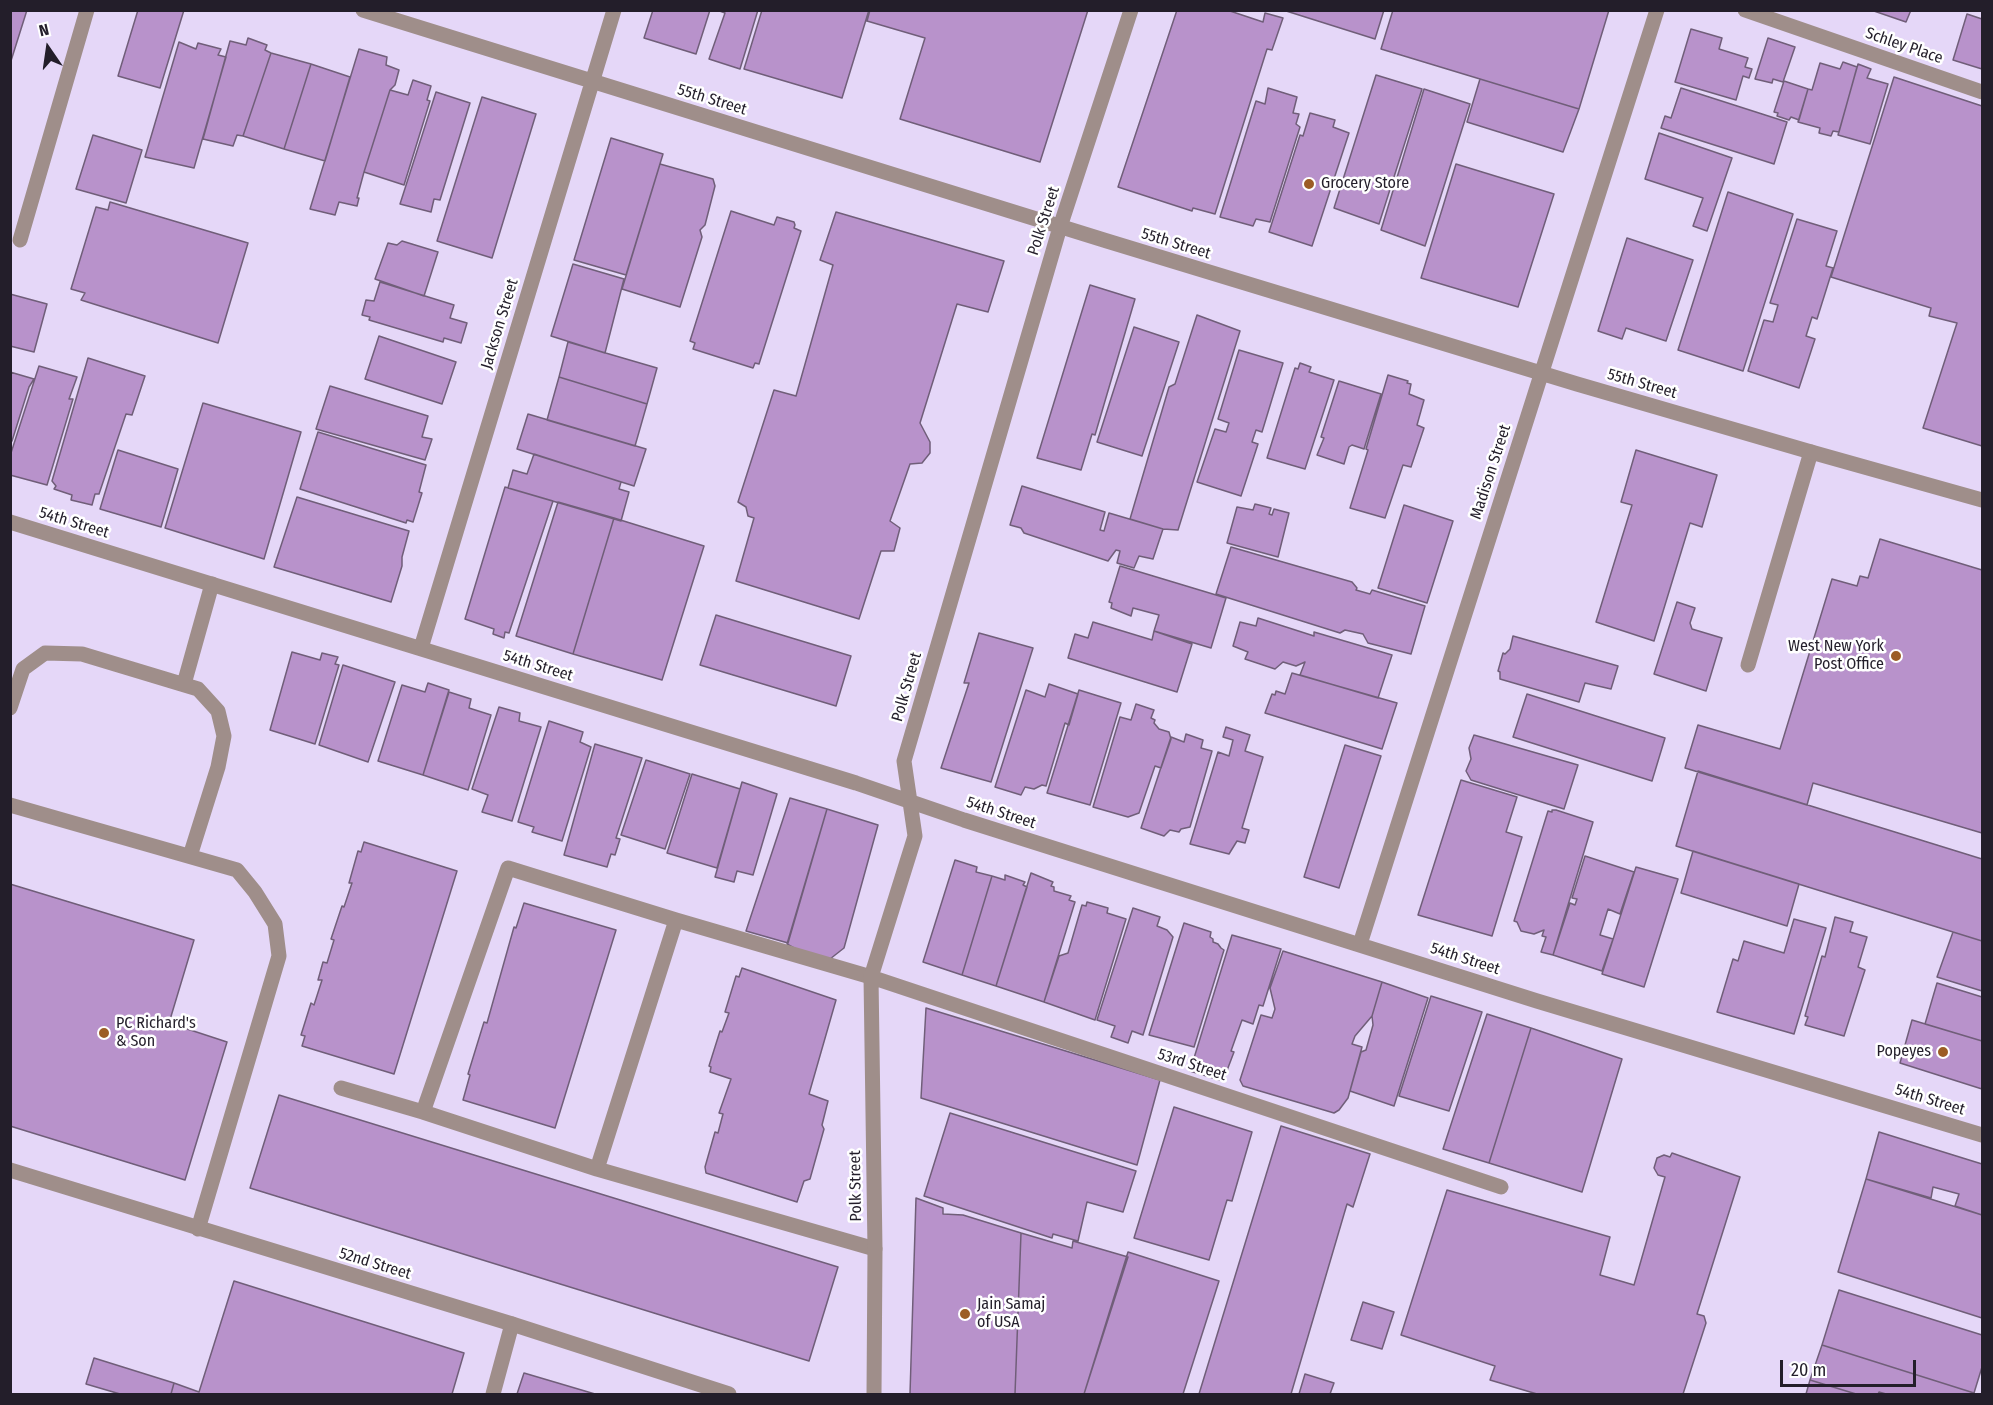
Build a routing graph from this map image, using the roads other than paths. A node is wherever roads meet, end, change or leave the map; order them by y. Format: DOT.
graph roads {
  1 [pos="87,10"];
  2 [pos="363,10"];
  3 [pos="614,10"];
  4 [pos="1131,10"];
  5 [pos="1657,10"];
  6 [pos="1745,10"];
  7 [pos="592,82"];
  8 [pos="1983,92"];
  9 [pos="1060,226"];
  10 [pos="20,240"];
  11 [pos="1542,373"];
  12 [pos="1811,453"];
  13 [pos="1983,500"];
  14 [pos="10,522"];
  15 [pos="212,584"];
  16 [pos="421,648"];
  17 [pos="1748,665"];
  18 [pos="184,684"];
  19 [pos="10,708"];
  20 [pos="909,800"];
  21 [pos="10,805"];
  22 [pos="190,856"];
  23 [pos="676,920"];
  24 [pos="1359,944"];
  25 [pos="871,977"];
  26 [pos="341,1088"];
  27 [pos="423,1112"];
  28 [pos="1983,1135"];
  29 [pos="597,1169"];
  30 [pos="10,1170"];
  31 [pos="1501,1187"];
  32 [pos="198,1229"];
  33 [pos="875,1249"];
  34 [pos="512,1324"];
  35 [pos="493,1395"];
  36 [pos="729,1395"];
  37 [pos="874,1395"];
  1 -- 10 [label="street"];
  2 -- 7 [label="street, 55th Street"];
  3 -- 7 [label="street, Jackson Street"];
  4 -- 9 [label="street, Polk Street"];
  5 -- 11 [label="street, Madison Street"];
  6 -- 8 [label="street, Schley Place"];
  7 -- 9 [label="street, 55th Street"];
  7 -- 16 [label="street, Jackson Street"];
  9 -- 11 [label="street, 55th Street"];
  9 -- 20 [label="street, Polk Street"];
  11 -- 12 [label="street, 55th Street"];
  11 -- 24 [label="street, Madison Street"];
  12 -- 13 [label="street, 55th Street"];
  12 -- 17 [label="street"];
  14 -- 15 [label="street, 54th Street"];
  15 -- 16 [label="street, 54th Street"];
  15 -- 18 [label="street"];
  16 -- 20 [label="street, 54th Street"];
  18 -- 19 [label="street"];
  18 -- 22 [label="street"];
  20 -- 24 [label="street, 54th Street"];
  20 -- 25 [label="street, Polk Street"];
  21 -- 22 [label="street"];
  22 -- 32 [label="street"];
  23 -- 25 [label="street, 53rd Street"];
  23 -- 27 [label="street, 53rd Street"];
  23 -- 29 [label="street"];
  24 -- 28 [label="street, 54th Street"];
  25 -- 31 [label="street, 53rd Street"];
  25 -- 33 [label="street, Polk Street"];
  26 -- 27 [label="street"];
  27 -- 29 [label="street"];
  29 -- 33 [label="street"];
  30 -- 32 [label="street, 52nd Street"];
  32 -- 34 [label="street, 52nd Street"];
  33 -- 37 [label="street, Polk Street"];
  34 -- 35 [label="street"];
  34 -- 36 [label="street, 52nd Street"];
}
